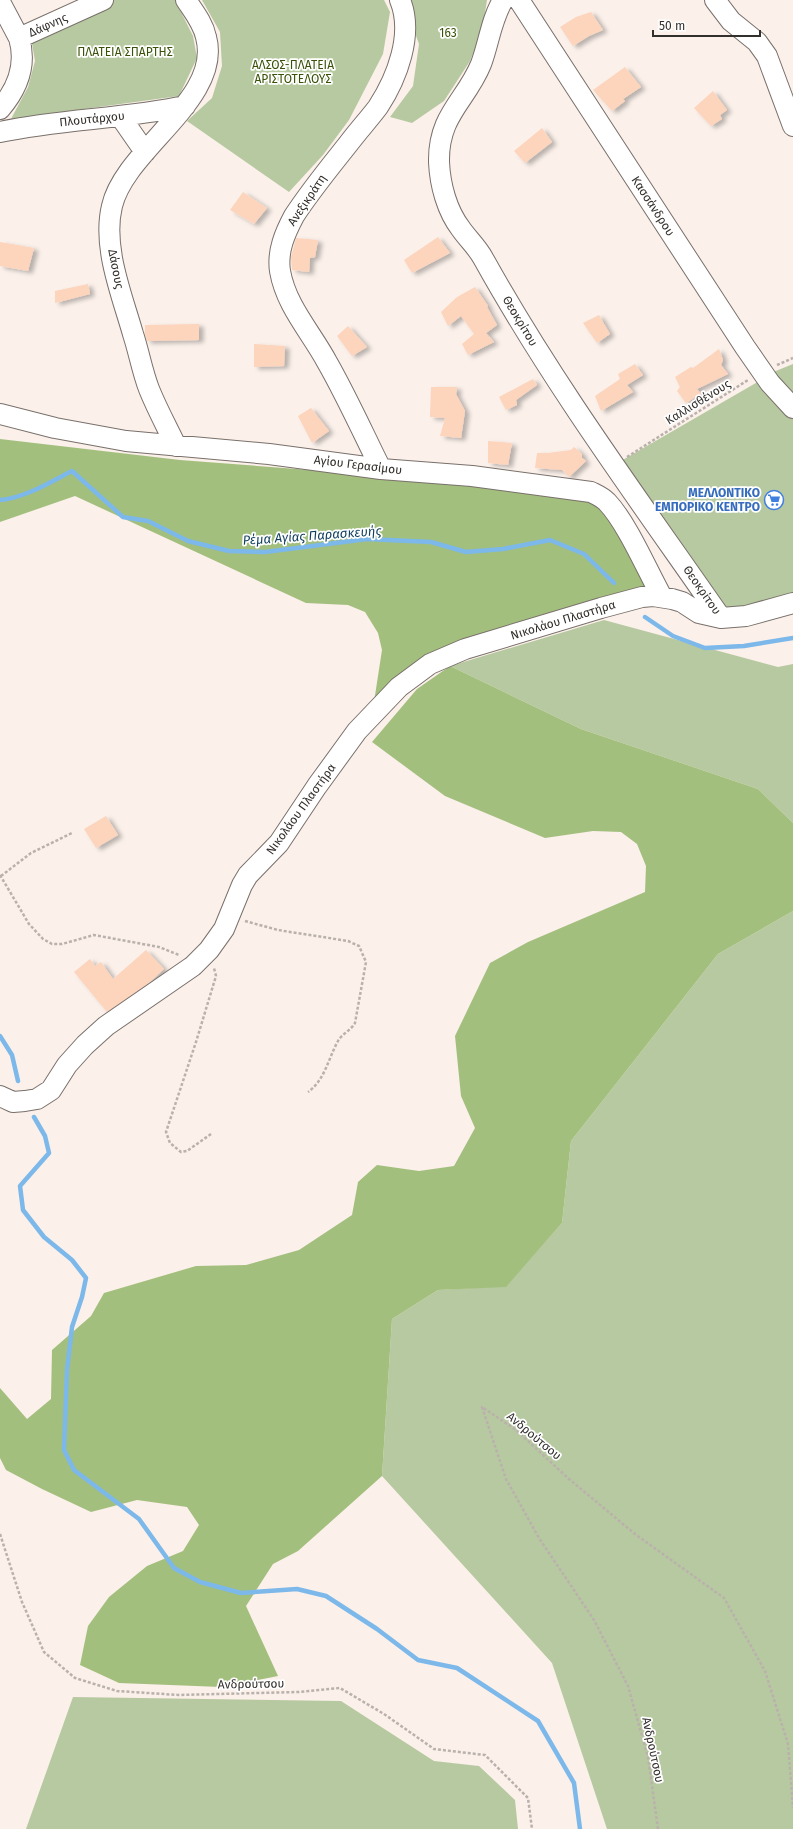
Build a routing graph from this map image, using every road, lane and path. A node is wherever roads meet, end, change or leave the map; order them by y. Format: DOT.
graph roads {
  1 [pos="103,0"];
  2 [pos="186,0"];
  3 [pos="400,0"];
  4 [pos="503,0"];
  5 [pos="519,0"];
  6 [pos="715,0"];
  7 [pos="0,2"];
  8 [pos="19,38"];
  9 [pos="185,106"];
  10 [pos="0,108"];
  11 [pos="120,116"];
  12 [pos="793,126"];
  13 [pos="0,132"];
  14 [pos="145,152"];
  15 [pos="793,358"];
  16 [pos="762,372"];
  17 [pos="793,408"];
  18 [pos="0,414"];
  19 [pos="176,446"];
  20 [pos="614,465"];
  21 [pos="381,469"];
  22 [pos="662,597"];
  23 [pos="793,603"];
  24 [pos="721,618"];
  25 [pos="72,833"];
  26 [pos="0,875"];
  27 [pos="229,917"];
  28 [pos="209,950"];
  29 [pos="193,966"];
  30 [pos="308,1092"];
  31 [pos="0,1096"];
  32 [pos="211,1134"];
  33 [pos="0,1534"];
  34 [pos="793,1808"];
  35 [pos="532,1829"];
  36 [pos="658,1829"];
  1 -- 8 [label="street, Δάφνης"];
  2 -- 9 [label="street, Δάσους"];
  3 -- 21 [label="street, Ανεξικράτη"];
  4 -- 20 [label="street, Θεοκρίτου"];
  5 -- 16 [label="street, Κασσάνδρου"];
  6 -- 12 [label="street"];
  7 -- 8 [label="street"];
  8 -- 10 [label="street, Δάφνης"];
  9 -- 11 [label="street, Πλουτάρχου"];
  9 -- 14 [label="street, Δάσους"];
  11 -- 13 [label="street, Πλουτάρχου"];
  11 -- 14 [label="street"];
  14 -- 19 [label="street, Δάσους"];
  15 -- 16 [label="path, Καλλισθένους"];
  16 -- 17 [label="street, Κασσάνδρου"];
  16 -- 20 [label="path, Καλλισθένους"];
  18 -- 19 [label="street, Αγίου Γερασίμου"];
  19 -- 21 [label="street, Αγίου Γερασίμου"];
  20 -- 24 [label="street, Θεοκρίτου"];
  21 -- 22 [label="street, Αγίου Γερασίμου"];
  22 -- 24 [label="street, Νικολάου Πλαστήρα"];
  22 -- 27 [label="street, Νικολάου Πλαστήρα"];
  23 -- 24 [label="street, Νικολάου Πλαστήρα"];
  25 -- 26 [label="path"];
  26 -- 29 [label="path"];
  27 -- 28 [label="street, Νικολάου Πλαστήρα"];
  27 -- 30 [label="path"];
  28 -- 29 [label="street, Νικολάου Πλαστήρα"];
  28 -- 32 [label="path"];
  29 -- 31 [label="street, Νικολάου Πλαστήρα"];
  33 -- 35 [label="path, Ανδρούτσου"];
  34 -- 36 [label="path, Ανδρούτσου"];
}
